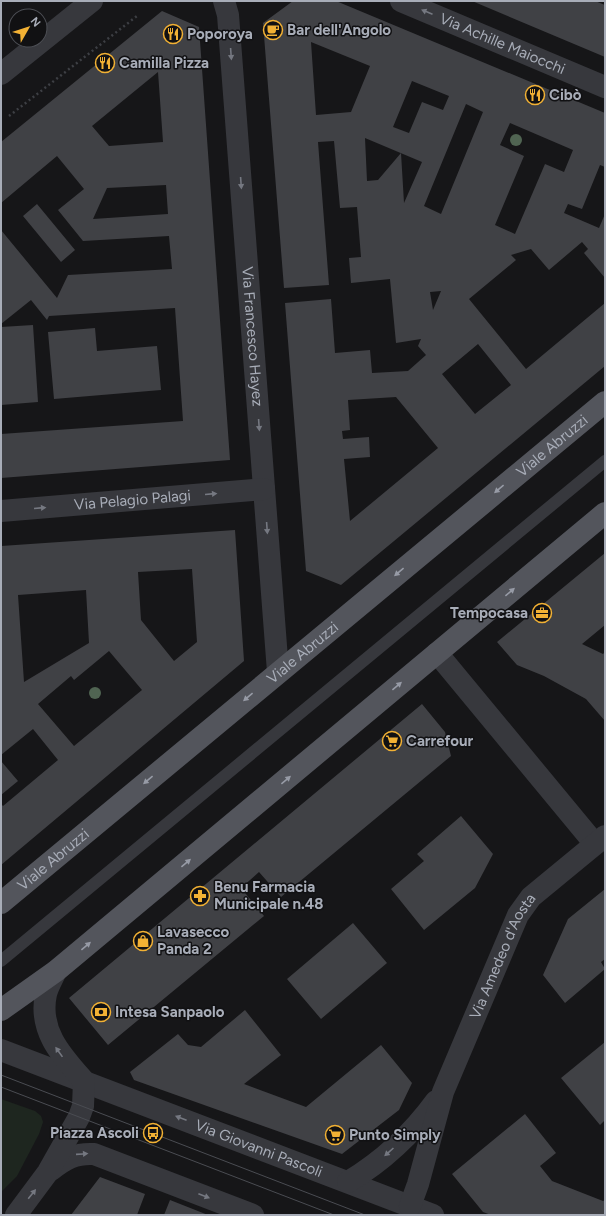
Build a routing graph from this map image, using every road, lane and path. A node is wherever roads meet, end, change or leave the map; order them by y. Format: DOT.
graph roads {
  1 [pos="92,1"];
  2 [pos="401,1"];
  3 [pos="225,4"];
  4 [pos="136,16"];
  5 [pos="1,74"];
  6 [pos="605,86"];
  7 [pos="9,116"];
  8 [pos="605,402"];
  9 [pos="605,461"];
  10 [pos="264,489"];
  11 [pos="1,511"];
  12 [pos="605,513"];
  13 [pos="437,653"];
  14 [pos="278,672"];
  15 [pos="600,840"];
  16 [pos="1,902"];
  17 [pos="1,961"];
  18 [pos="56,971"];
  19 [pos="1,1010"];
  20 [pos="1,1050"];
  21 [pos="84,1081"];
  22 [pos="443,1092"];
  23 [pos="48,1172"];
  24 [pos="348,1182"];
  25 [pos="410,1206"];
  26 [pos="16,1215"];
  27 [pos="253,1215"];
  28 [pos="433,1215"];
  1 -- 5 [label="street"];
  6 -- 2 [label="street, Via Achille Maiocchi, one-way"];
  3 -- 10 [label="street, Via Francesco Hayez, one-way"];
  4 -- 7 [label="path"];
  8 -- 14 [label="main road, Viale Abruzzi, one-way"];
  9 -- 17 [label="lane"];
  11 -- 10 [label="street, Via Pelagio Palagi, one-way"];
  10 -- 14 [label="street, Via Francesco Hayez, one-way"];
  13 -- 12 [label="main road, one-way"];
  13 -- 15 [label="street, Via Amedeo d'Aosta"];
  18 -- 13 [label="main road, one-way"];
  14 -- 16 [label="main road, Viale Abruzzi, one-way"];
  15 -- 22 [label="street, Via Amedeo d'Aosta"];
  18 -- 19 [label="main road"];
  21 -- 18 [label="street, one-way"];
  20 -- 21 [label="street, Via Giovanni Pascoli"];
  21 -- 23 [label="street"];
  24 -- 21 [label="street, Via Giovanni Pascoli, one-way"];
  22 -- 24 [label="street, Via Amedeo d'Aosta, one-way"];
  22 -- 25 [label="street, Via Amedeo d'Aosta"];
  26 -- 23 [label="street, one-way"];
  23 -- 27 [label="street, one-way"];
  24 -- 25 [label="street, Via Giovanni Pascoli"];
  25 -- 28 [label="street, Via Giovanni Pascoli"];
}
